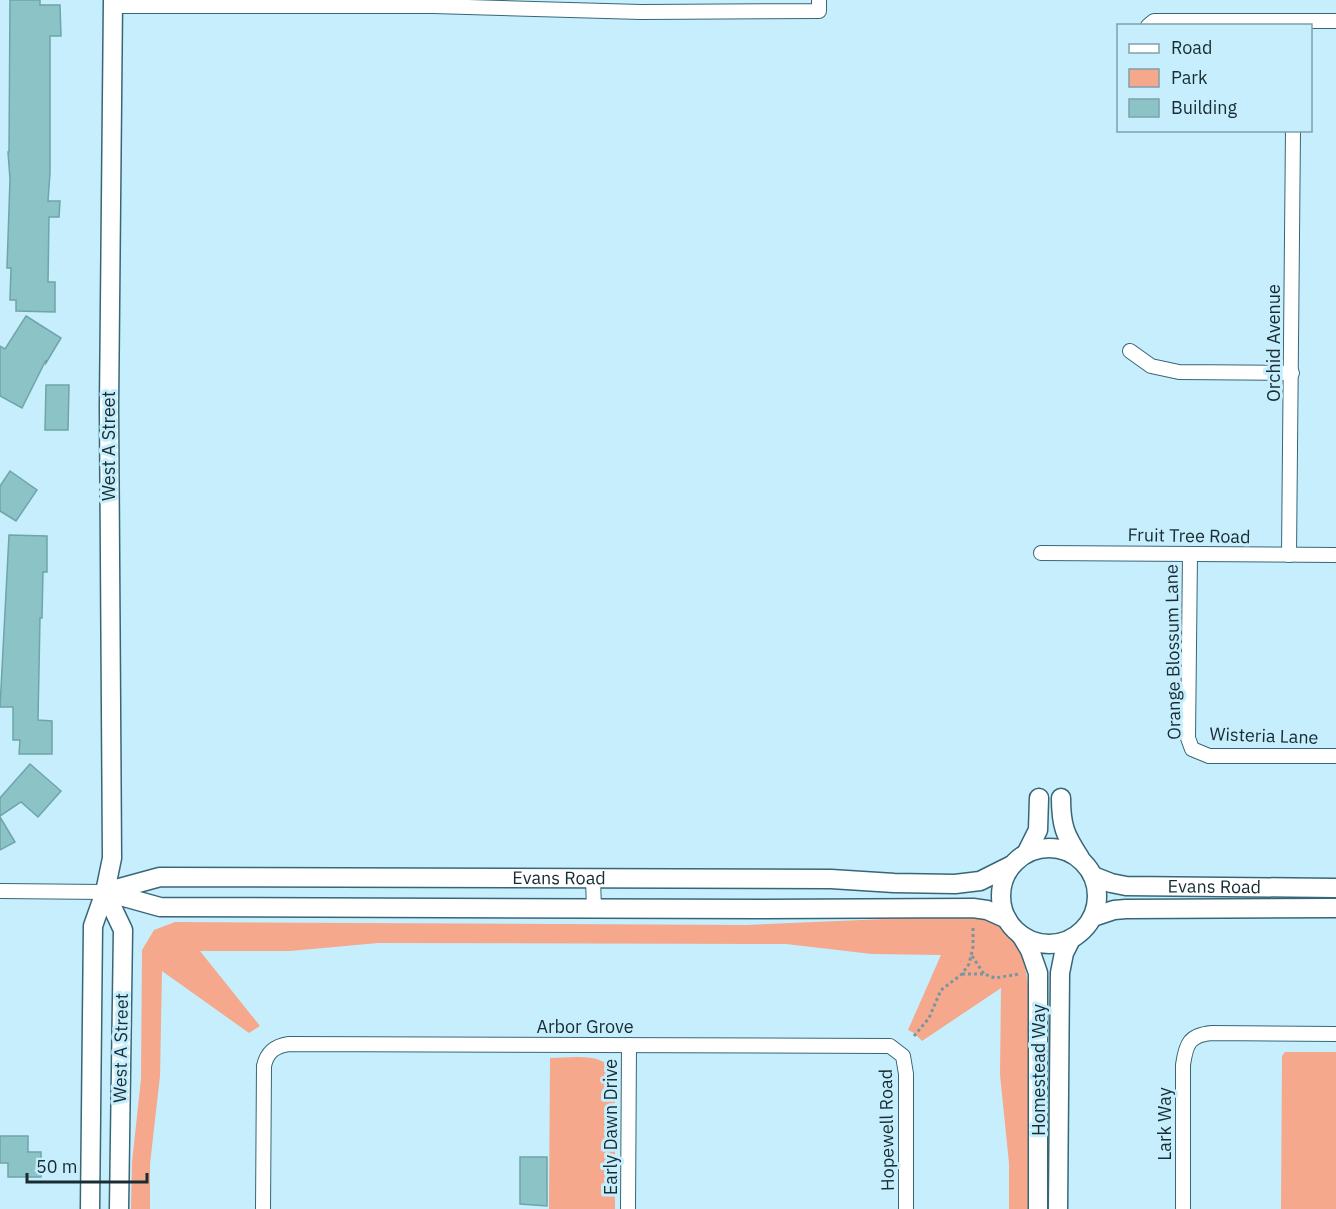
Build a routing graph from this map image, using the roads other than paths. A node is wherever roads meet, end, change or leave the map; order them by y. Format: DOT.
graph roads {
  1 [pos="113,3"];
  2 [pos="433,3"];
  3 [pos="819,5"];
  4 [pos="1336,21"];
  5 [pos="1294,23"];
  6 [pos="1150,24"];
  7 [pos="1293,132"];
  8 [pos="1130,351"];
  9 [pos="1292,373"];
  10 [pos="1041,553"];
  11 [pos="1190,554"];
  12 [pos="1289,555"];
  13 [pos="1336,555"];
  14 [pos="1192,749"];
  15 [pos="1336,756"];
  16 [pos="1039,798"];
  17 [pos="1061,798"];
  18 [pos="1028,852"];
  19 [pos="1080,858"];
  20 [pos="1010,866"];
  21 [pos="1093,876"];
  22 [pos="593,879"];
  23 [pos="1336,888"];
  24 [pos="0,891"];
  25 [pos="105,892"];
  26 [pos="1336,908"];
  27 [pos="594,909"];
  28 [pos="1093,917"];
  29 [pos="1007,919"];
  30 [pos="1021,935"];
  31 [pos="1071,939"];
  32 [pos="1336,1034"];
  33 [pos="629,1045"];
  34 [pos="900,1052"];
  35 [pos="90,1209"];
  36 [pos="118,1209"];
  37 [pos="262,1209"];
  38 [pos="628,1209"];
  39 [pos="906,1209"];
  40 [pos="1038,1209"];
  41 [pos="1058,1209"];
  42 [pos="1183,1209"];
  1 -- 2 [label="street"];
  1 -- 25 [label="street, West A Street"];
  2 -- 3 [label="street"];
  4 -- 5 [label="street"];
  5 -- 6 [label="street"];
  7 -- 9 [label="street, Orchid Avenue"];
  8 -- 9 [label="street"];
  9 -- 12 [label="street, Orchid Avenue"];
  10 -- 11 [label="street, Fruit Tree Road"];
  11 -- 12 [label="street, Fruit Tree Road"];
  11 -- 14 [label="street, Orange Blossum Lane"];
  12 -- 13 [label="street, Fruit Tree Road"];
  14 -- 15 [label="street, Wisteria Lane"];
  16 -- 18 [label="street"];
  17 -- 19 [label="street"];
  18 -- 19 [label="street"];
  18 -- 20 [label="street"];
  19 -- 21 [label="street"];
  20 -- 22 [label="street, Evans Road"];
  20 -- 29 [label="street"];
  21 -- 23 [label="street, Evans Road"];
  21 -- 28 [label="street"];
  22 -- 25 [label="street, Evans Road"];
  22 -- 27 [label="street"];
  24 -- 25 [label="street, Evans Road"];
  25 -- 27 [label="street, Evans Road"];
  25 -- 35 [label="street, West A Street"];
  25 -- 36 [label="street, West A Street"];
  26 -- 28 [label="street, Evans Road"];
  27 -- 29 [label="street, Evans Road"];
  28 -- 31 [label="street"];
  29 -- 30 [label="street"];
  30 -- 31 [label="street"];
  30 -- 40 [label="street, Homestead Way"];
  31 -- 41 [label="street, Homestead Way"];
  32 -- 42 [label="street, Lark Way"];
  33 -- 34 [label="street, Arbor Grove"];
  33 -- 37 [label="street, Arbor Grove"];
  33 -- 38 [label="street, Early Dawn Drive"];
  34 -- 39 [label="street, Hopewell Road"];
}
